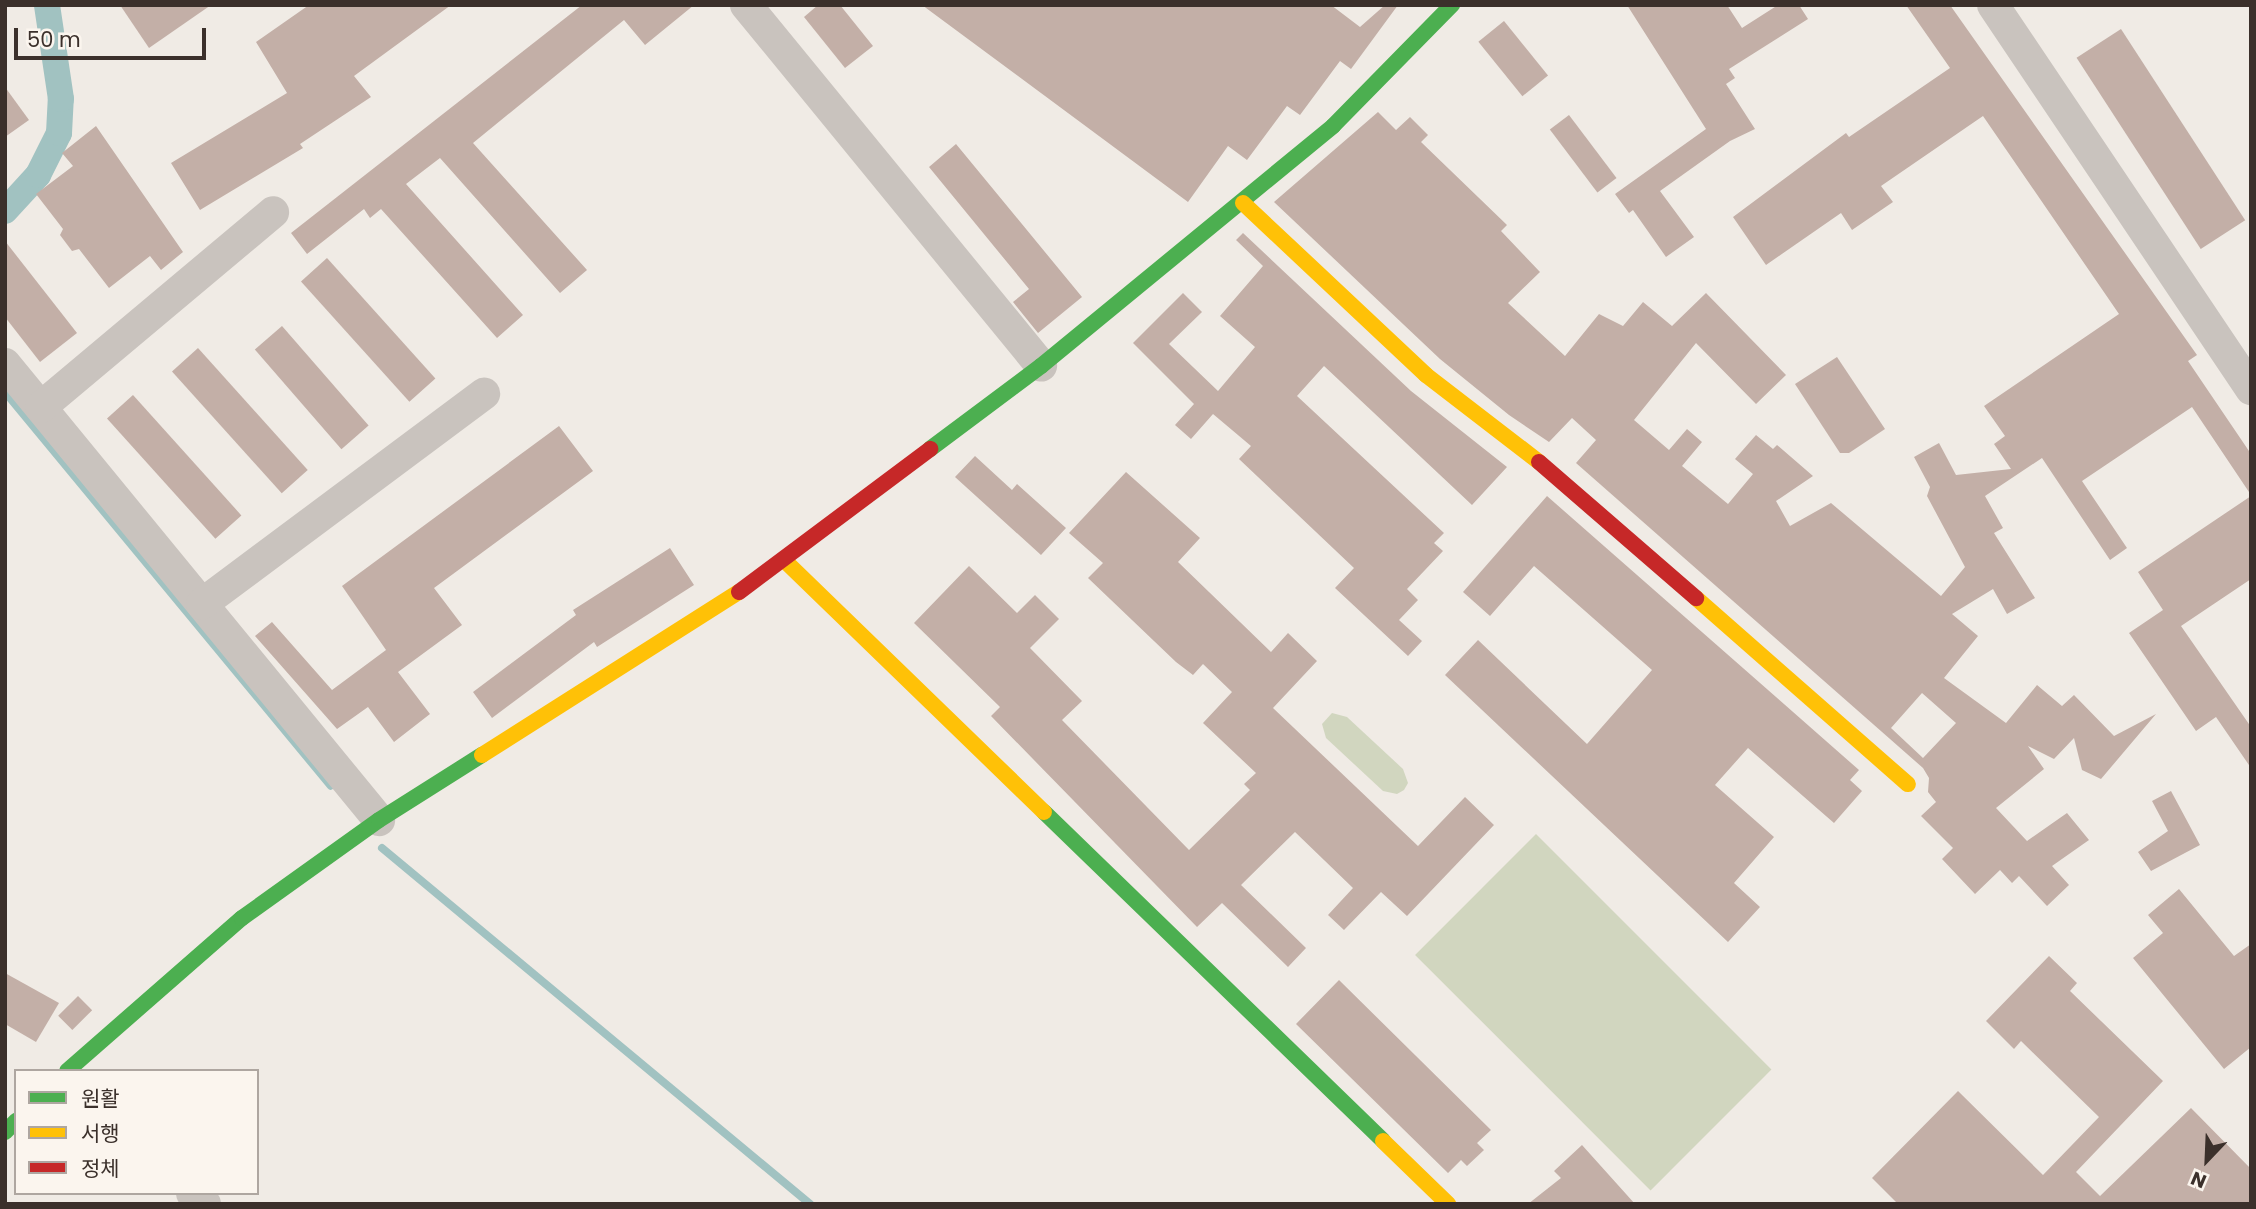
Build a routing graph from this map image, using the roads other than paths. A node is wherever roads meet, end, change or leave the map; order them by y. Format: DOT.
graph roads {
  1 [pos="746,5"];
  2 [pos="1452,5"];
  3 [pos="1993,5"];
  4 [pos="1243,203"];
  5 [pos="272,212"];
  6 [pos="5,364"];
  7 [pos="1041,366"];
  8 [pos="2251,388"];
  9 [pos="484,394"];
  10 [pos="41,407"];
  11 [pos="784,560"];
  12 [pos="202,604"];
  13 [pos="1908,784"];
  14 [pos="379,820"];
  15 [pos="69,1069"];
  16 [pos="1448,1204"];
  1 -- 7 [label="street"];
  2 -- 4 [label="street"];
  3 -- 8 [label="street"];
  4 -- 7 [label="street"];
  4 -- 13 [label="street"];
  5 -- 10 [label="street"];
  6 -- 10 [label="street"];
  7 -- 11 [label="street"];
  9 -- 12 [label="street"];
  10 -- 12 [label="street"];
  11 -- 14 [label="street"];
  11 -- 16 [label="street"];
  12 -- 14 [label="street"];
  14 -- 15 [label="street"];
}
